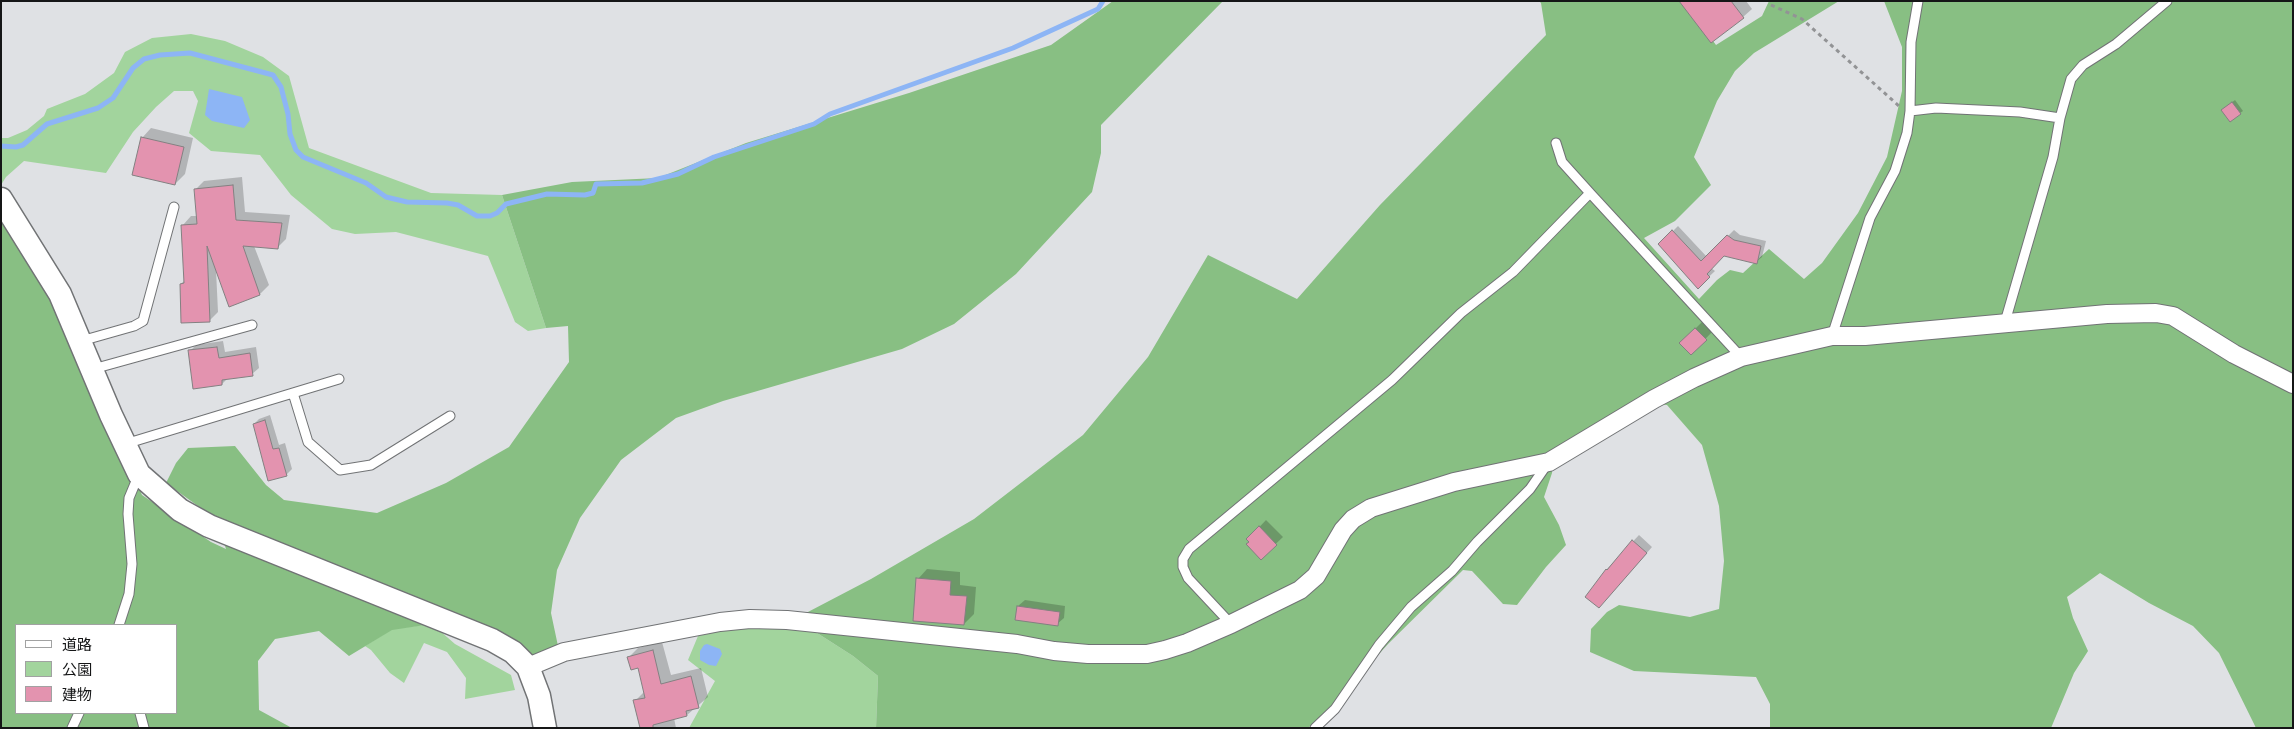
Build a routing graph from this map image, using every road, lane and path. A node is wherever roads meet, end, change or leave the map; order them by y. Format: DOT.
graph roads {
  1 [pos="1918,1"];
  2 [pos="2168,1"];
  3 [pos="1771,5"];
  4 [pos="1910,113"];
  5 [pos="2060,118"];
  6 [pos="1556,143"];
  7 [pos="1590,193"];
  8 [pos="1,199"];
  9 [pos="174,207"];
  10 [pos="2005,322"];
  11 [pos="252,325"];
  12 [pos="1832,336"];
  13 [pos="80,341"];
  14 [pos="1741,357"];
  15 [pos="92,369"];
  16 [pos="339,379"];
  17 [pos="2293,384"];
  18 [pos="293,393"];
  19 [pos="450,416"];
  20 [pos="125,444"];
  21 [pos="1549,462"];
  22 [pos="139,474"];
  23 [pos="119,624"];
  24 [pos="1231,624"];
  25 [pos="528,667"];
  26 [pos="79,714"];
  27 [pos="140,714"];
  28 [pos="72,728"];
  29 [pos="144,728"];
  30 [pos="545,728"];
  31 [pos="1315,728"];
  1 -- 4 [label="lane"];
  2 -- 5 [label="lane"];
  3 -- 4 [label="path"];
  4 -- 5 [label="lane"];
  4 -- 12 [label="lane"];
  5 -- 10 [label="lane"];
  6 -- 7 [label="lane"];
  7 -- 14 [label="lane"];
  7 -- 24 [label="lane"];
  8 -- 13 [label="street"];
  9 -- 13 [label="lane"];
  10 -- 12 [label="street"];
  10 -- 17 [label="street"];
  11 -- 15 [label="lane"];
  12 -- 14 [label="street"];
  13 -- 15 [label="street"];
  14 -- 21 [label="street"];
  15 -- 20 [label="street"];
  16 -- 18 [label="lane"];
  18 -- 19 [label="lane"];
  18 -- 20 [label="lane"];
  20 -- 22 [label="street"];
  21 -- 24 [label="street"];
  21 -- 31 [label="lane"];
  22 -- 23 [label="lane"];
  22 -- 25 [label="street"];
  24 -- 25 [label="street"];
  25 -- 30 [label="street"];
  26 -- 28 [label="lane"];
  27 -- 29 [label="lane"];
}
